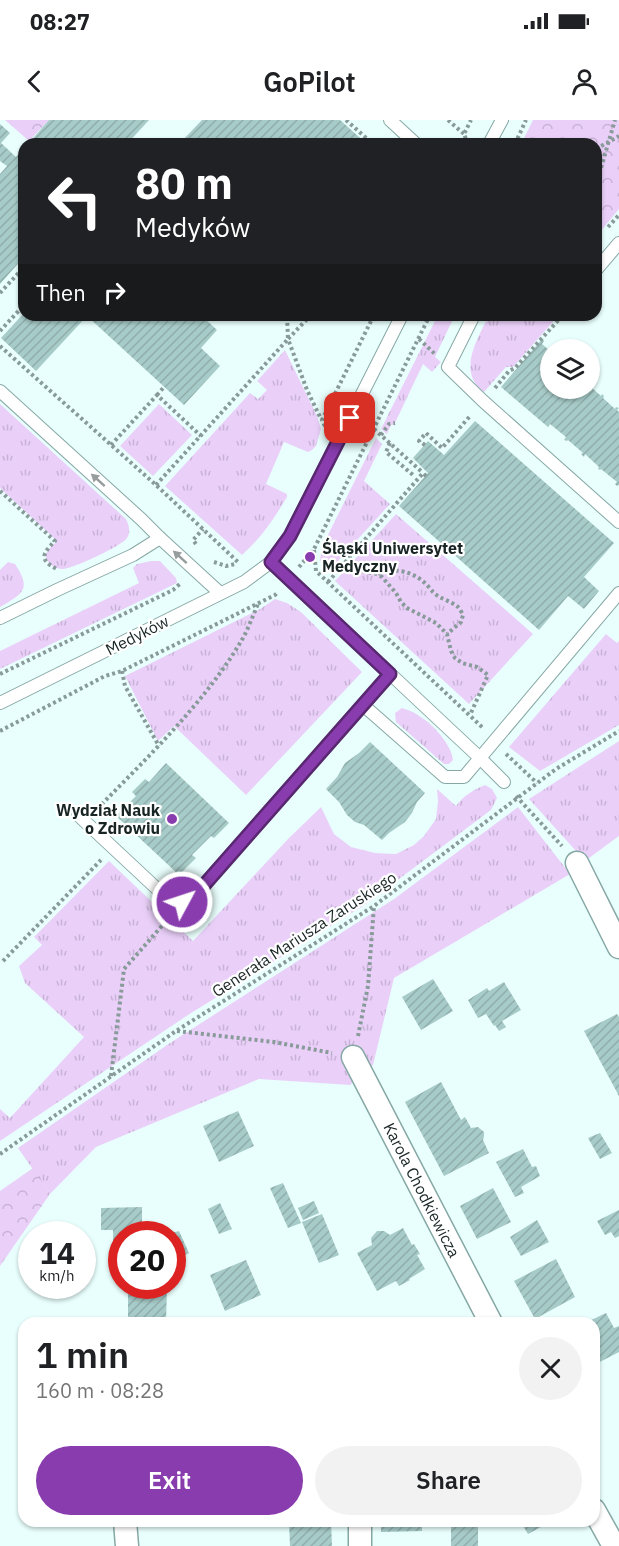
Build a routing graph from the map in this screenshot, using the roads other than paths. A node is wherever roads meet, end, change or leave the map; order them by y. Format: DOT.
graph roads {
  1 [pos="390,120"];
  2 [pos="501,120"];
  3 [pos="410,138"];
  4 [pos="492,138"];
  5 [pos="619,243"];
  6 [pos="602,263"];
  7 [pos="399,321"];
  8 [pos="471,321"];
  9 [pos="0,391"];
  10 [pos="619,522"];
  11 [pos="160,538"];
  12 [pos="271,562"];
  13 [pos="220,593"];
  14 [pos="619,593"];
  15 [pos="0,618"];
  16 [pos="390,674"];
  17 [pos="0,703"];
  18 [pos="363,705"];
  19 [pos="480,758"];
  20 [pos="504,782"];
  21 [pos="78,815"];
  22 [pos="577,862"];
  23 [pos="619,947"];
  24 [pos="353,1057"];
  25 [pos="483,1317"];
  26 [pos="600,1521"];
  27 [pos="125,1527"];
  28 [pos="360,1527"];
  29 [pos="127,1546"];
  30 [pos="360,1546"];
  31 [pos="614,1546"];
  1 -- 3 [label="lane"];
  2 -- 4 [label="lane"];
  5 -- 6 [label="lane"];
  7 -- 12 [label="lane, Medyków"];
  8 -- 10 [label="lane"];
  11 -- 9 [label="lane, one-way"];
  13 -- 11 [label="lane, one-way"];
  11 -- 15 [label="lane"];
  12 -- 13 [label="lane, Medyków"];
  12 -- 16 [label="lane"];
  13 -- 17 [label="lane, Medyków"];
  14 -- 19 [label="lane"];
  16 -- 18 [label="lane"];
  16 -- 19 [label="lane"];
  18 -- 19 [label="lane"];
  18 -- 21 [label="lane"];
  19 -- 20 [label="lane"];
  22 -- 23 [label="street"];
  24 -- 25 [label="street, Karola Chodkiewicza"];
  26 -- 31 [label="street"];
  27 -- 29 [label="street"];
  28 -- 30 [label="street"];
}
